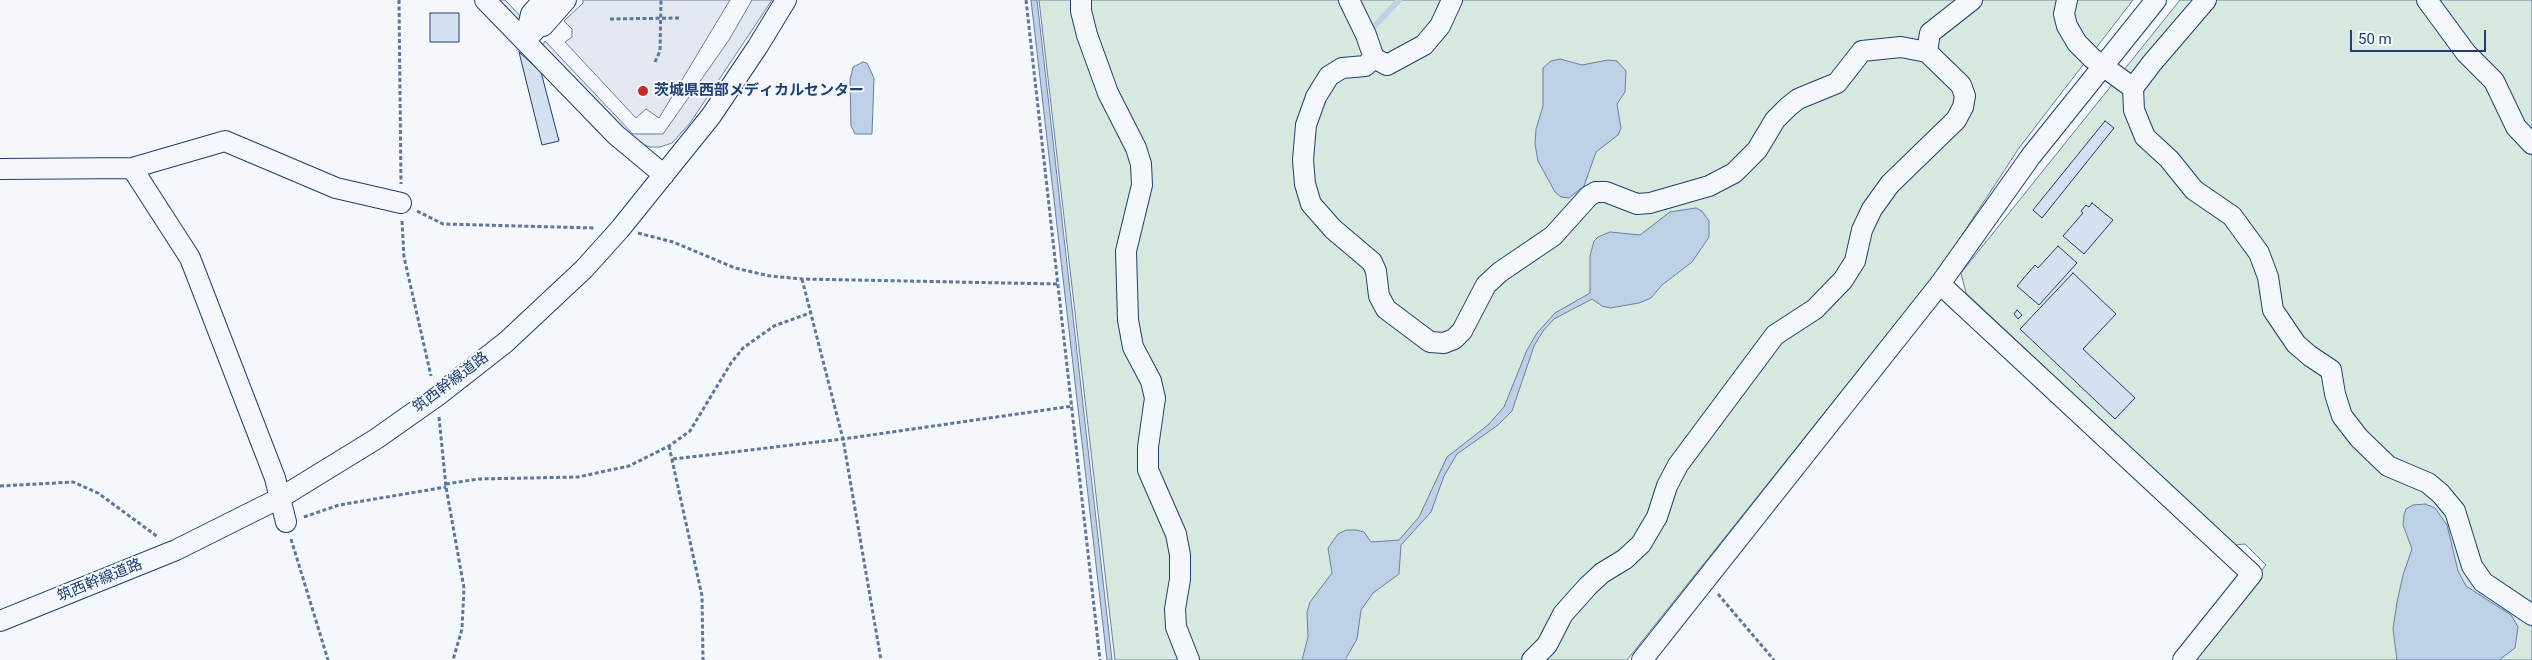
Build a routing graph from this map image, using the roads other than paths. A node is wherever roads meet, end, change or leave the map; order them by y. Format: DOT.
graph roads {
  1 [pos="485,0"];
  2 [pos="543,0"];
  3 [pos="566,0"];
  4 [pos="786,0"];
  5 [pos="1082,0"];
  6 [pos="1349,0"];
  7 [pos="1452,0"];
  8 [pos="1972,0"];
  9 [pos="2067,0"];
  10 [pos="2156,0"];
  11 [pos="2206,0"];
  12 [pos="2427,0"];
  13 [pos="525,41"];
  14 [pos="1928,43"];
  15 [pos="1375,63"];
  16 [pos="2104,66"];
  17 [pos="2133,88"];
  18 [pos="2532,144"];
  19 [pos="132,168"];
  20 [pos="0,169"];
  21 [pos="664,175"];
  22 [pos="401,203"];
  23 [pos="1940,284"];
  24 [pos="280,498"];
  25 [pos="286,522"];
  26 [pos="2532,615"];
  27 [pos="0,620"];
  28 [pos="1189,660"];
  29 [pos="1532,660"];
  30 [pos="1642,660"];
  31 [pos="2183,660"];
  1 -- 13 [label="street"];
  2 -- 13 [label="street"];
  3 -- 13 [label="street"];
  4 -- 21 [label="street, 筑西幹線道路"];
  5 -- 28 [label="street"];
  6 -- 15 [label="street"];
  7 -- 15 [label="street"];
  8 -- 14 [label="street"];
  9 -- 16 [label="street"];
  10 -- 16 [label="street"];
  11 -- 17 [label="street"];
  12 -- 18 [label="street"];
  13 -- 21 [label="street"];
  14 -- 15 [label="street"];
  14 -- 29 [label="street"];
  16 -- 17 [label="street"];
  16 -- 23 [label="street"];
  17 -- 26 [label="street"];
  19 -- 20 [label="street"];
  19 -- 22 [label="street"];
  19 -- 24 [label="street"];
  21 -- 24 [label="street, 筑西幹線道路"];
  23 -- 30 [label="street"];
  23 -- 31 [label="street"];
  24 -- 25 [label="street"];
  24 -- 27 [label="street, 筑西幹線道路"];
}
